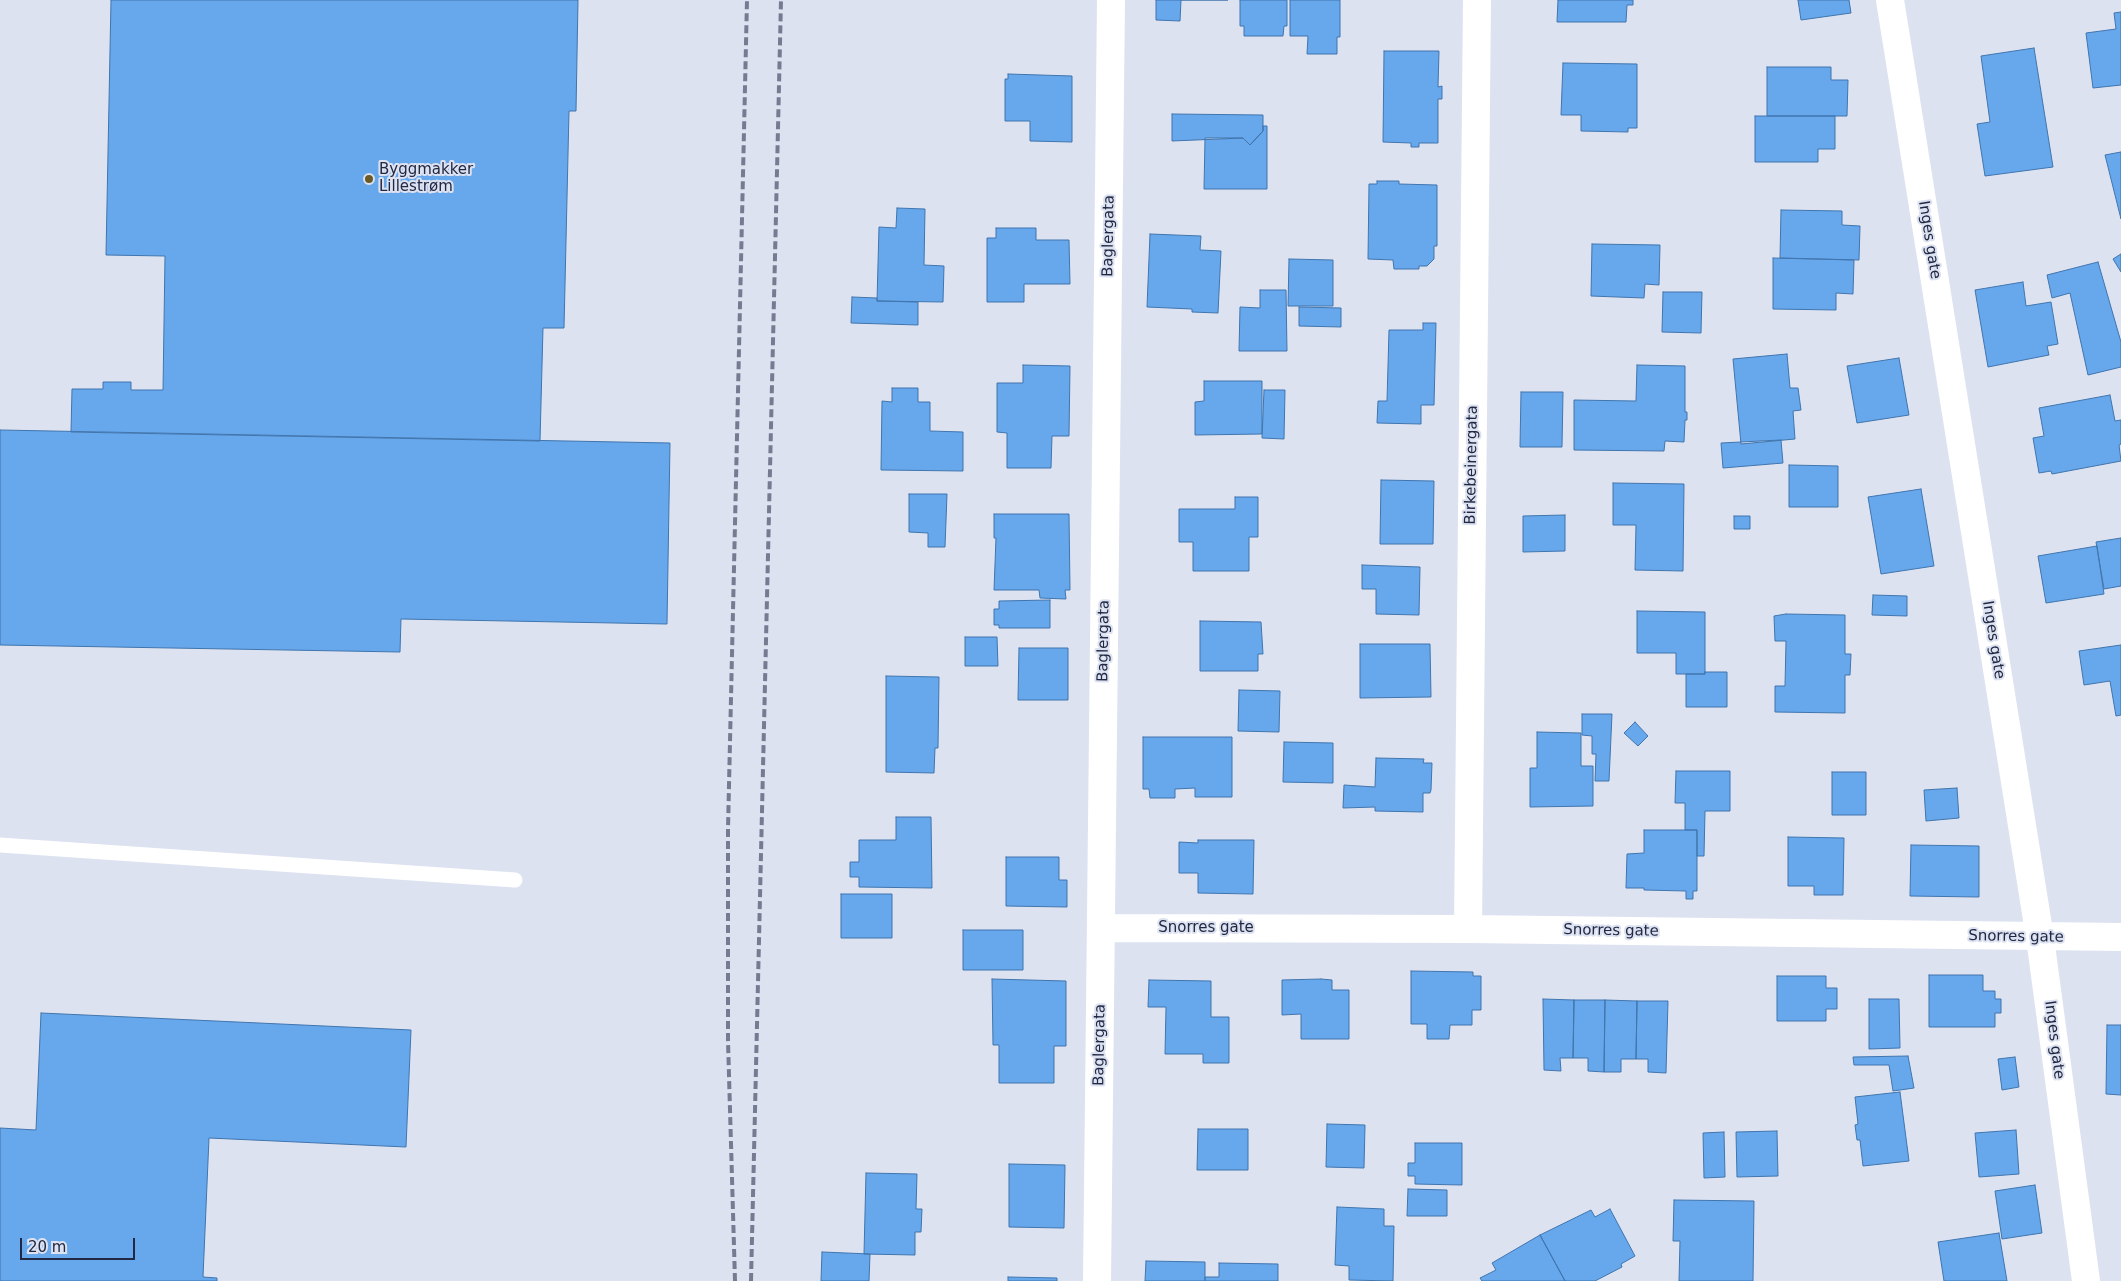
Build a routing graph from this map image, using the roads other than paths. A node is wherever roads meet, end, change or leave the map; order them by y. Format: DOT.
graph roads {
  1 [pos="1111,0"];
  2 [pos="1477,0"];
  3 [pos="1890,0"];
  4 [pos="0,845"];
  5 [pos="515,880"];
  6 [pos="1101,928"];
  7 [pos="1468,929"];
  8 [pos="2121,937"];
  9 [pos="2040,938"];
  10 [pos="1097,1281"];
  11 [pos="2086,1281"];
  1 -- 6 [label="street, Baglergata"];
  2 -- 7 [label="street, Birkebeinergata"];
  3 -- 9 [label="street, Inges gate"];
  4 -- 5 [label="lane"];
  6 -- 7 [label="street, Snorres gate"];
  6 -- 10 [label="street, Baglergata"];
  7 -- 9 [label="street, Snorres gate"];
  8 -- 9 [label="street, Snorres gate"];
  9 -- 11 [label="street, Inges gate"];
}
